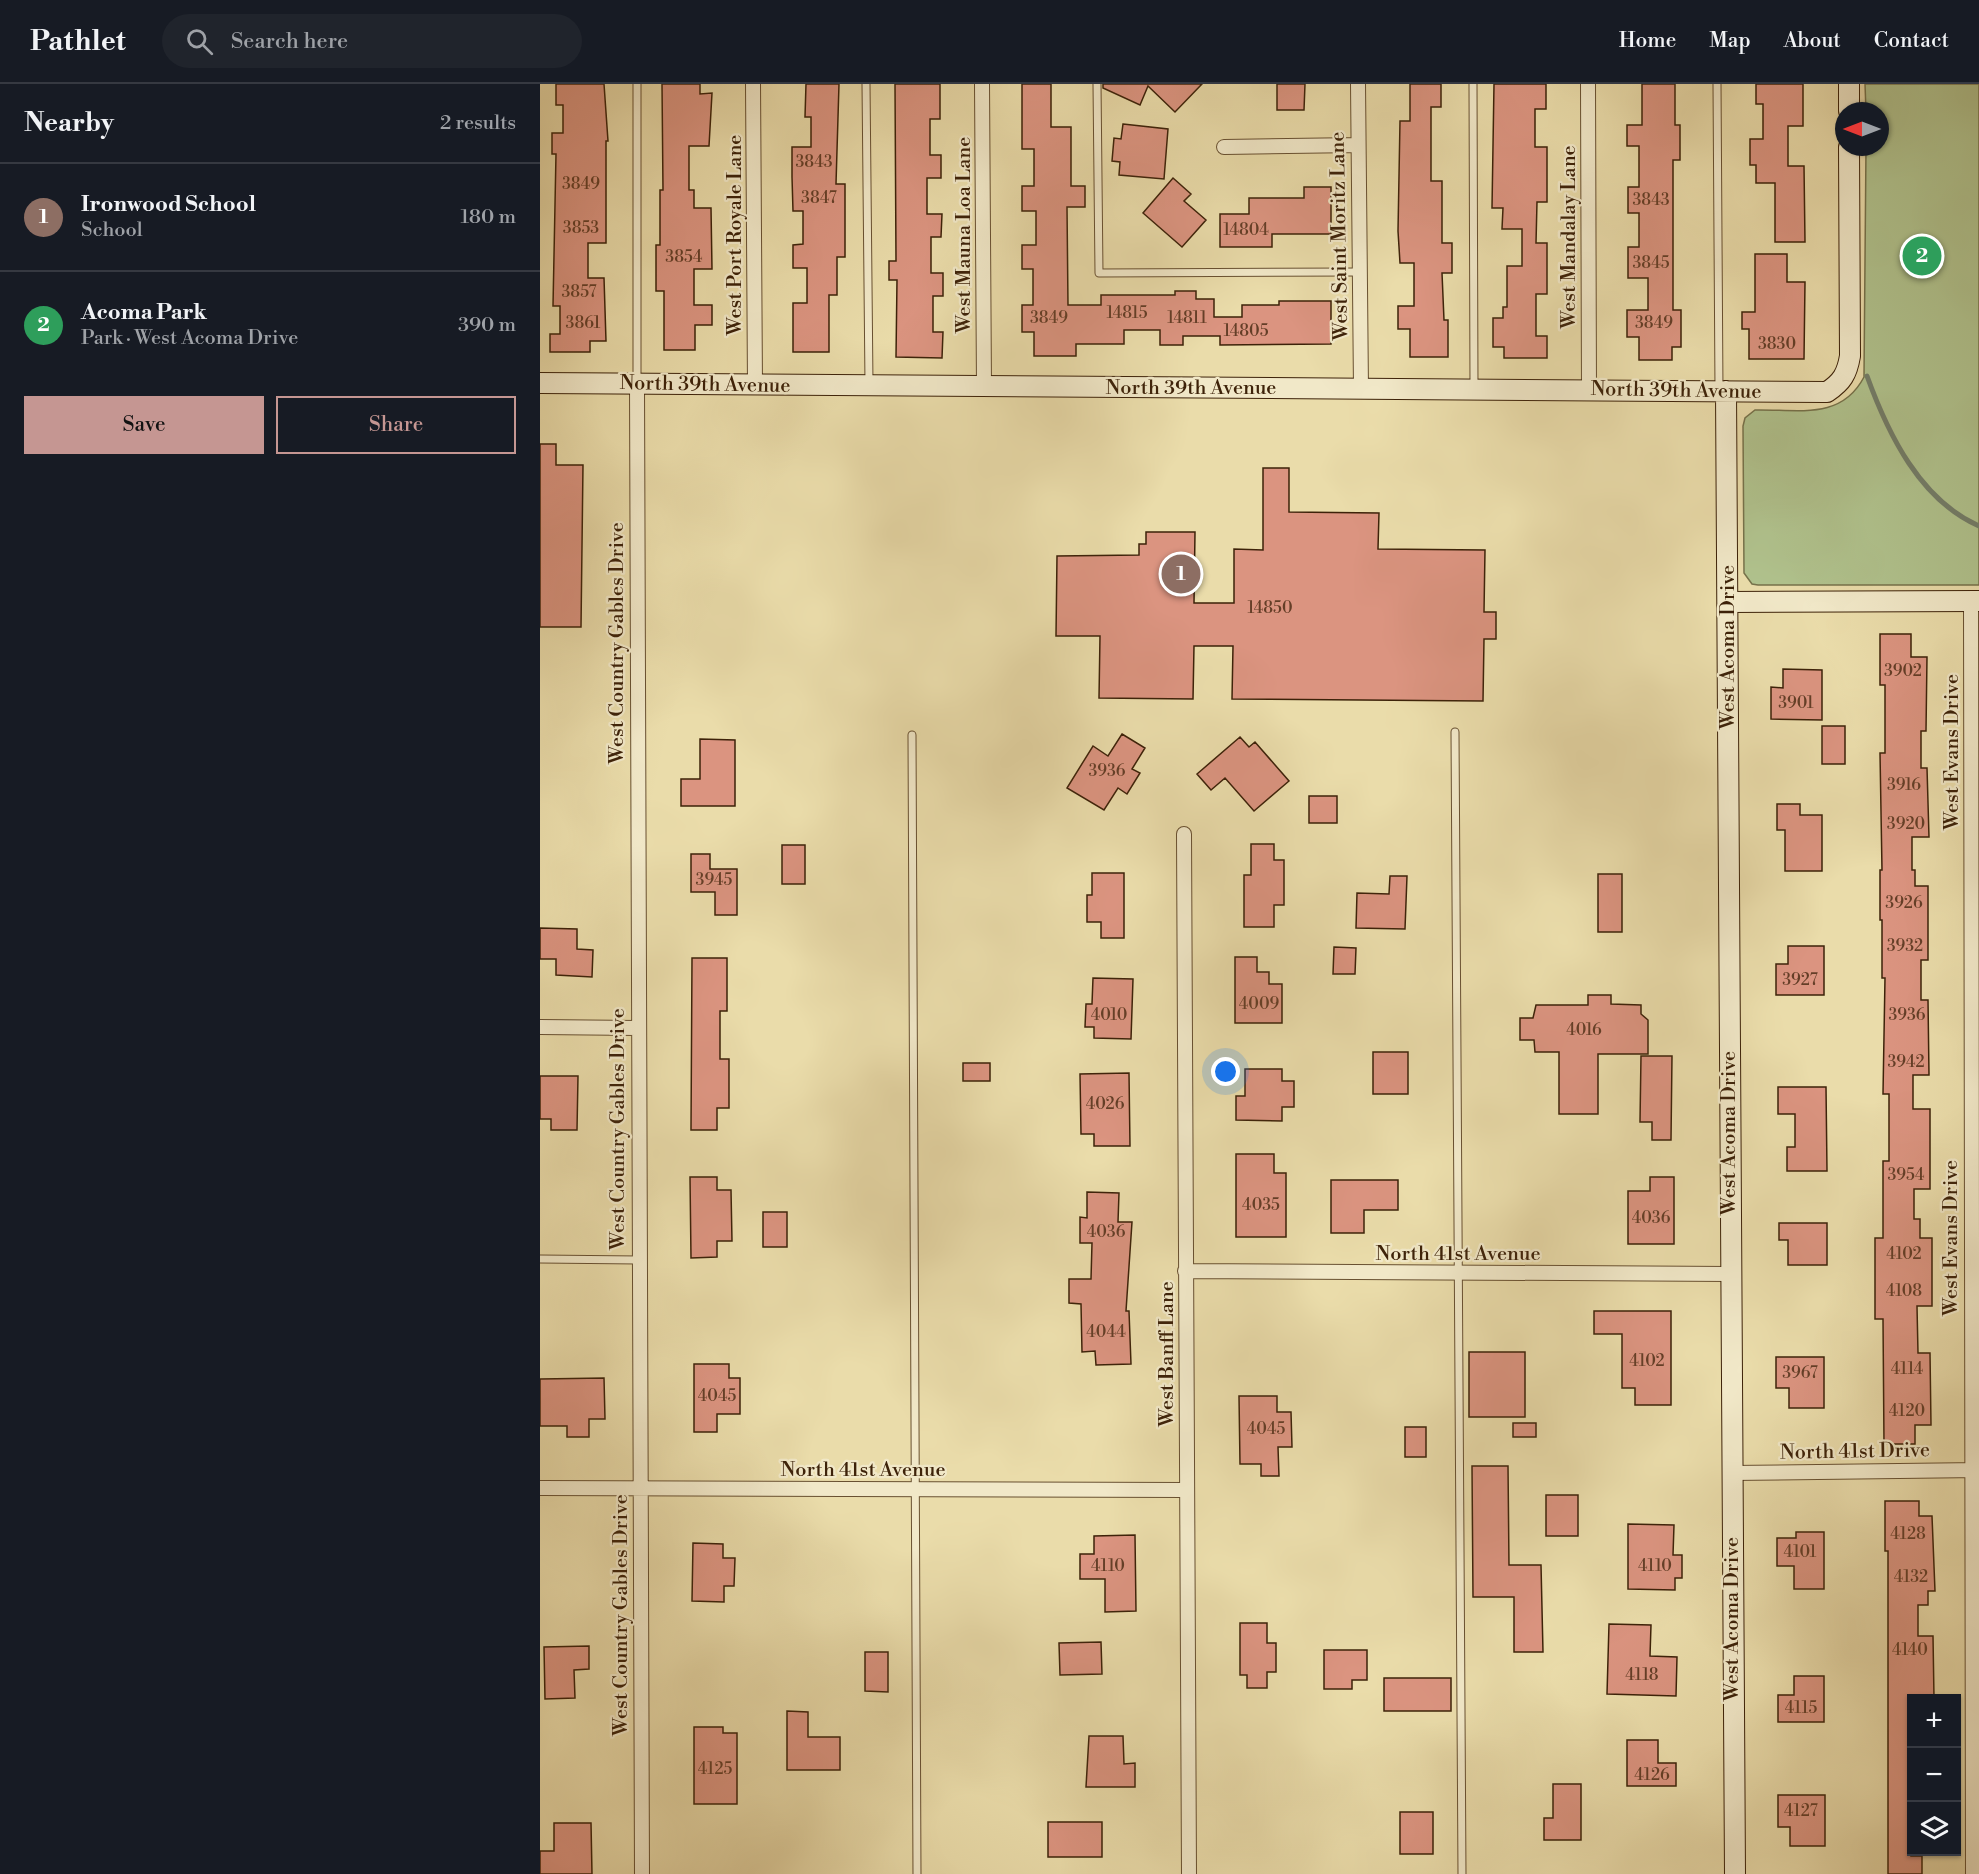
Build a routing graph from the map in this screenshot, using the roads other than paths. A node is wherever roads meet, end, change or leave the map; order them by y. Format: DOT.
graph roads {
  1 [pos="637,84"];
  2 [pos="753,84"];
  3 [pos="866,84"];
  4 [pos="982,84"];
  5 [pos="1097,84"];
  6 [pos="1358,84"];
  7 [pos="1473,84"];
  8 [pos="1588,84"];
  9 [pos="1717,84"];
  10 [pos="1849,84"];
  11 [pos="1849,102"];
  12 [pos="1358,145"];
  13 [pos="1224,147"];
  14 [pos="1849,156"];
  15 [pos="1360,272"];
  16 [pos="540,383"];
  17 [pos="637,384"];
  18 [pos="755,385"];
  19 [pos="869,387"];
  20 [pos="984,387"];
  21 [pos="1361,388"];
  22 [pos="1474,389"];
  23 [pos="1589,390"];
  24 [pos="1722,392"];
  25 [pos="1975,601"];
  26 [pos="1728,602"];
  27 [pos="1455,732"];
  28 [pos="912,735"];
  29 [pos="1184,834"];
  30 [pos="540,1027"];
  31 [pos="637,1028"];
  32 [pos="1975,1241"];
  33 [pos="540,1259"];
  34 [pos="638,1260"];
  35 [pos="1185,1271"];
  36 [pos="1459,1274"];
  37 [pos="1730,1274"];
  38 [pos="1975,1470"];
  39 [pos="1731,1473"];
  40 [pos="540,1488"];
  41 [pos="640,1489"];
  42 [pos="914,1489"];
  43 [pos="1187,1490"];
  44 [pos="642,1874"];
  45 [pos="917,1874"];
  46 [pos="1189,1874"];
  47 [pos="1462,1874"];
  48 [pos="1735,1874"];
  49 [pos="1973,1874"];
  1 -- 17 [label="lane"];
  2 -- 18 [label="street, West Port Royale Lane"];
  3 -- 19 [label="lane"];
  4 -- 20 [label="street, West Mauna Loa Lane"];
  5 -- 15 [label="lane"];
  6 -- 12 [label="street, West Saint Moritz Lane"];
  7 -- 22 [label="lane"];
  8 -- 23 [label="street, West Mandalay Lane"];
  9 -- 24 [label="lane"];
  10 -- 11 [label="street"];
  12 -- 13 [label="street"];
  12 -- 15 [label="street, West Saint Moritz Lane"];
  14 -- 24 [label="street, North 39th Avenue"];
  15 -- 21 [label="street, West Saint Moritz Lane"];
  16 -- 17 [label="street, North 39th Avenue"];
  17 -- 18 [label="street, North 39th Avenue"];
  17 -- 31 [label="street, West Country Gables Drive"];
  18 -- 19 [label="street, North 39th Avenue"];
  19 -- 20 [label="street, North 39th Avenue"];
  20 -- 21 [label="street, North 39th Avenue"];
  21 -- 22 [label="street, North 39th Avenue"];
  22 -- 23 [label="street, North 39th Avenue"];
  23 -- 24 [label="street, North 39th Avenue"];
  24 -- 26 [label="street, West Acoma Drive"];
  25 -- 26 [label="street"];
  25 -- 32 [label="street, West Evans Drive"];
  26 -- 37 [label="street, West Acoma Drive"];
  27 -- 36 [label="lane"];
  28 -- 42 [label="lane"];
  29 -- 35 [label="street, West Banff Lane"];
  30 -- 31 [label="street"];
  31 -- 34 [label="street, West Country Gables Drive"];
  32 -- 38 [label="street, West Evans Drive"];
  33 -- 34 [label="lane"];
  34 -- 41 [label="street, West Country Gables Drive"];
  35 -- 36 [label="street, North 41st Avenue"];
  35 -- 43 [label="street, West Banff Lane"];
  36 -- 37 [label="street, North 41st Avenue"];
  36 -- 47 [label="lane"];
  37 -- 39 [label="street, West Acoma Drive"];
  38 -- 39 [label="street, North 41st Drive"];
  38 -- 49 [label="street, West Evans Drive"];
  39 -- 48 [label="street, West Acoma Drive"];
  40 -- 41 [label="street, North 41st Avenue"];
  41 -- 42 [label="street, North 41st Avenue"];
  41 -- 44 [label="street, West Country Gables Drive"];
  42 -- 43 [label="street, North 41st Avenue"];
  42 -- 45 [label="lane"];
  43 -- 46 [label="street, West Banff Lane"];
}
